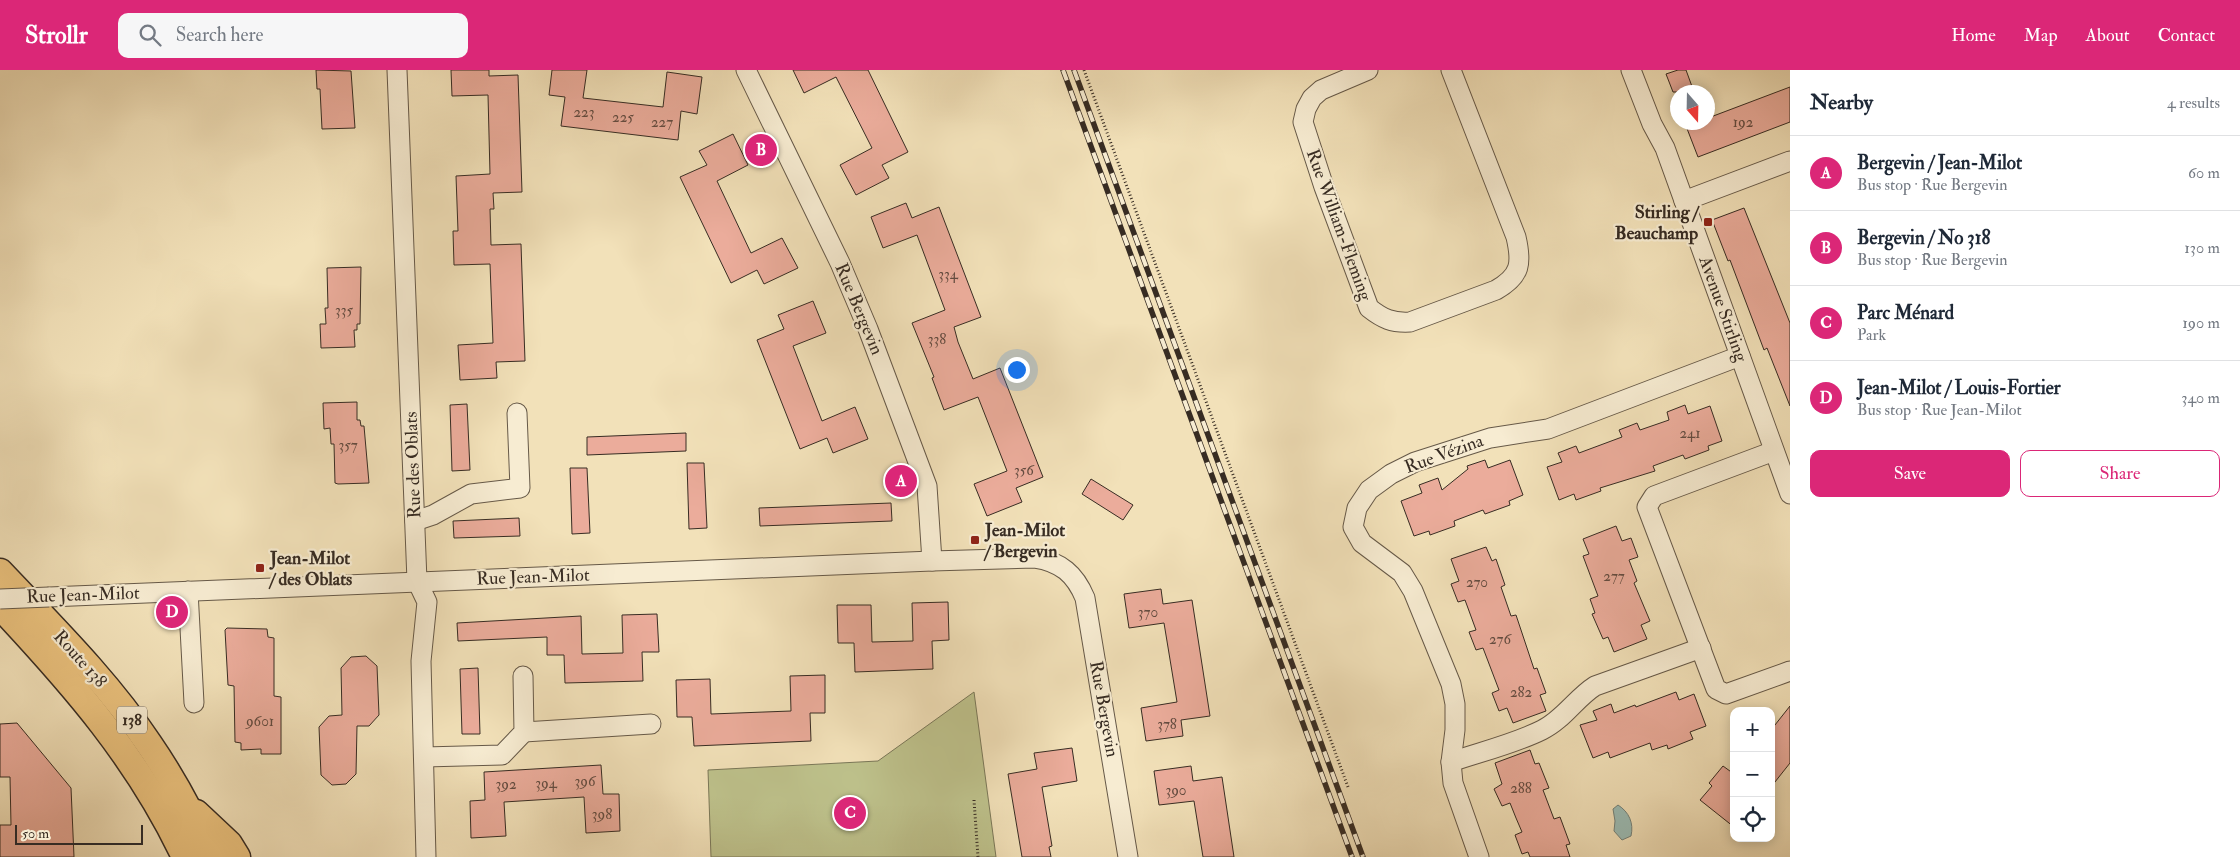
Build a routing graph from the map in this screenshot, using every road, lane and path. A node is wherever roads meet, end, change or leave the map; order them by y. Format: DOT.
graph roads {
  1 [pos="397,70"];
  2 [pos="746,70"];
  3 [pos="1084,70"];
  4 [pos="1368,70"];
  5 [pos="1451,70"];
  6 [pos="1631,70"];
  7 [pos="1790,161"];
  8 [pos="1684,201"];
  9 [pos="1740,356"];
  10 [pos="517,413"];
  11 [pos="1774,451"];
  12 [pos="1790,494"];
  13 [pos="415,521"];
  14 [pos="932,561"];
  15 [pos="1064,567"];
  16 [pos="0,572"];
  17 [pos="417,581"];
  18 [pos="188,591"];
  19 [pos="0,599"];
  20 [pos="0,606"];
  21 [pos="1701,648"];
  22 [pos="1790,671"];
  23 [pos="523,676"];
  24 [pos="194,703"];
  25 [pos="650,724"];
  26 [pos="524,732"];
  27 [pos="424,757"];
  28 [pos="1451,762"];
  29 [pos="1348,787"];
  30 [pos="974,800"];
  31 [pos="173,807"];
  32 [pos="170,857"];
  33 [pos="185,857"];
  34 [pos="211,857"];
  35 [pos="237,857"];
  36 [pos="426,857"];
  37 [pos="978,857"];
  38 [pos="1128,857"];
  39 [pos="1479,857"];
  1 -- 13 [label="street, Rue des Oblats"];
  2 -- 14 [label="street, Rue Bergevin"];
  3 -- 29 [label="path"];
  4 -- 5 [label="street, Rue William-Fleming"];
  6 -- 8 [label="street, Avenue Stirling"];
  7 -- 8 [label="street"];
  8 -- 9 [label="street, Avenue Stirling"];
  9 -- 11 [label="street, Avenue Stirling"];
  9 -- 28 [label="street, Rue Vézina"];
  10 -- 13 [label="street"];
  11 -- 12 [label="street, Avenue Stirling"];
  11 -- 21 [label="street"];
  13 -- 17 [label="street, Rue des Oblats"];
  14 -- 15 [label="street, Rue Jean-Milot"];
  14 -- 17 [label="street, Rue Jean-Milot"];
  15 -- 38 [label="street, Rue Bergevin"];
  16 -- 31 [label="highway, Route 138 / 138"];
  17 -- 18 [label="street, Rue Jean-Milot"];
  17 -- 27 [label="street, Rue des Oblats"];
  18 -- 19 [label="street, Rue Jean-Milot, bridge"];
  18 -- 24 [label="street"];
  20 -- 31 [label="highway, Route 138 / 138"];
  21 -- 22 [label="street"];
  21 -- 28 [label="street"];
  23 -- 26 [label="street"];
  25 -- 26 [label="street"];
  26 -- 27 [label="street"];
  27 -- 36 [label="street, Rue des Oblats"];
  28 -- 39 [label="street, Rue Vézina"];
  30 -- 37 [label="path"];
  31 -- 32 [label="highway"];
  31 -- 33 [label="highway, Route 138 / 138"];
  31 -- 34 [label="highway, Route 138 / 138"];
  31 -- 35 [label="highway"];
}
